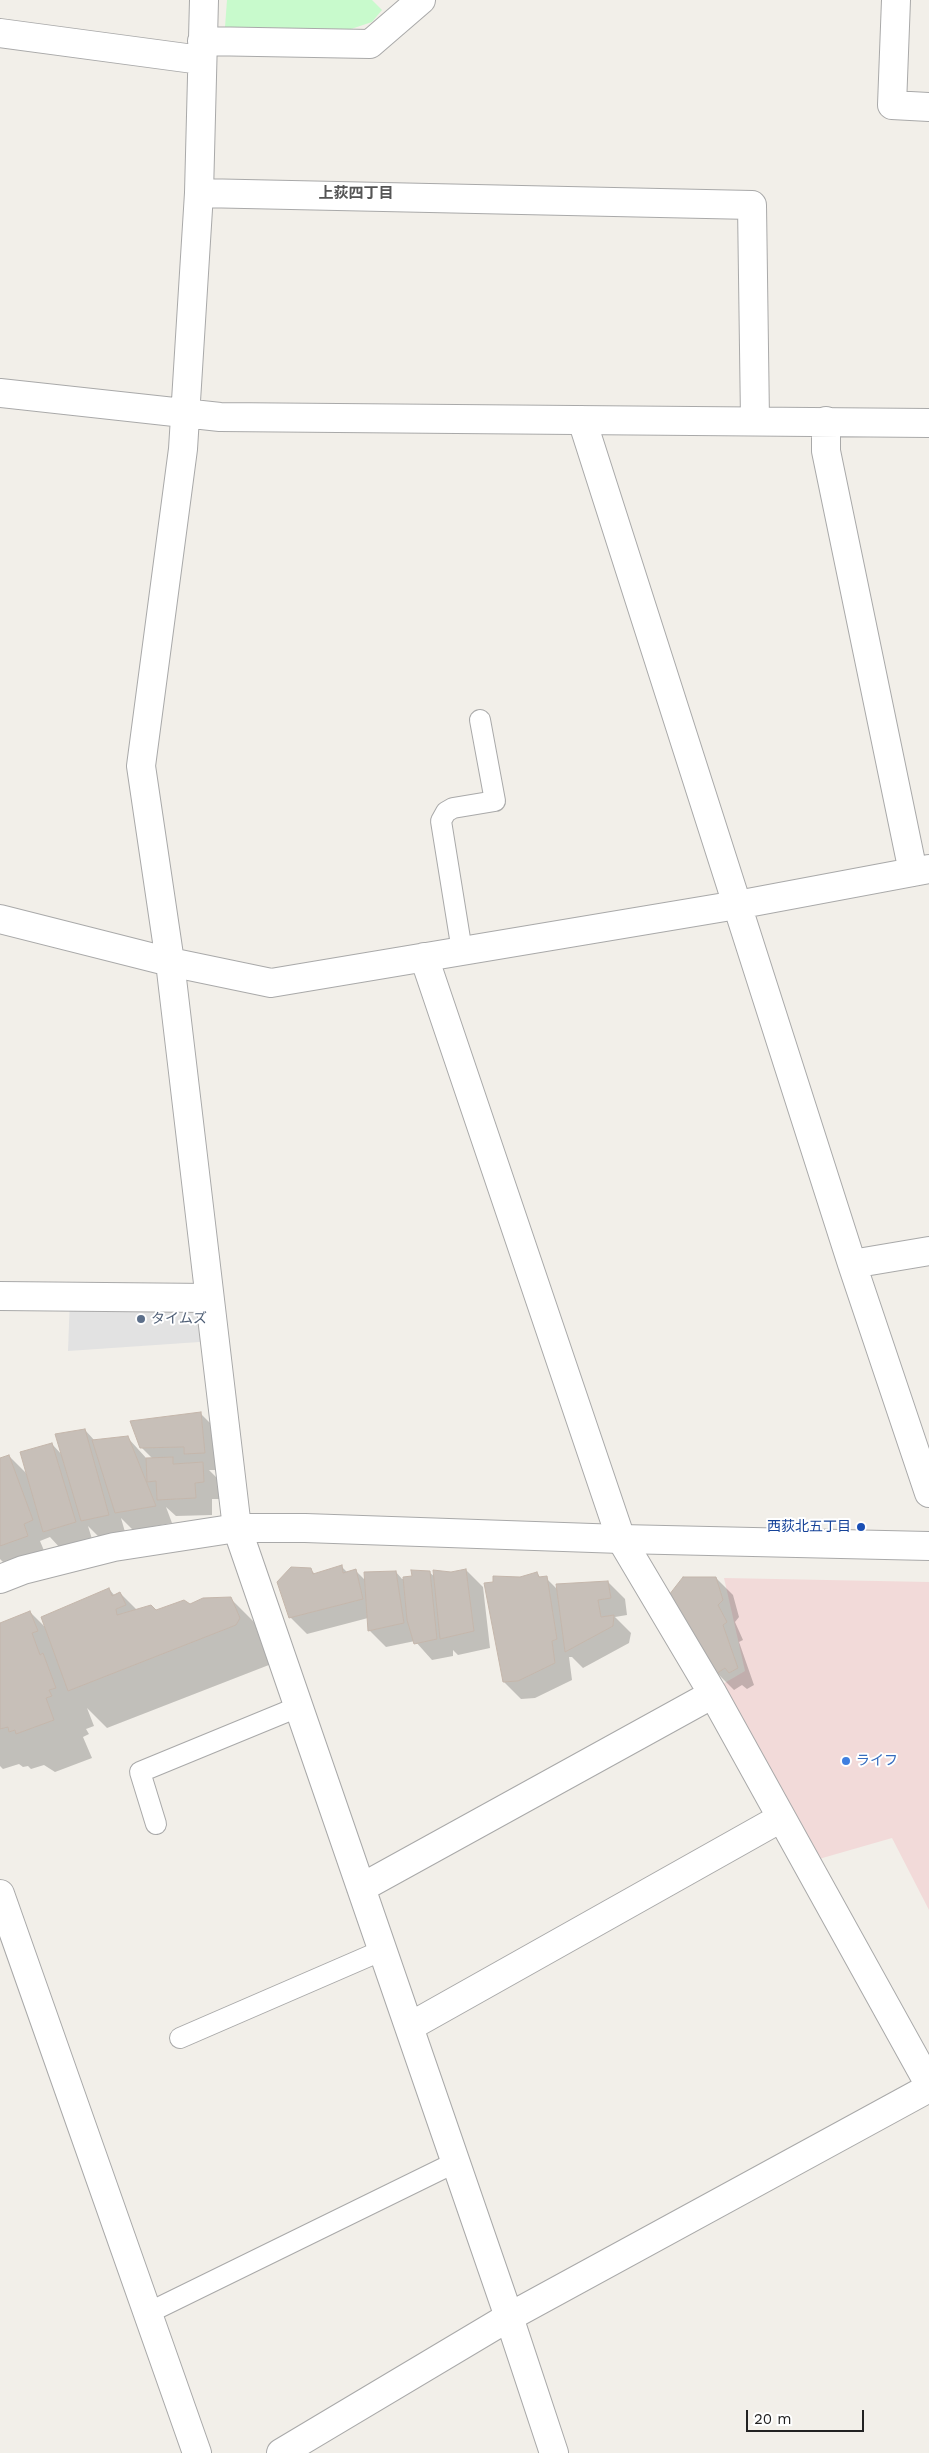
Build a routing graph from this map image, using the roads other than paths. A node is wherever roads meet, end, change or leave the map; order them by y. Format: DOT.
graph roads {
  1 [pos="204,0"];
  2 [pos="421,0"];
  3 [pos="896,0"];
  4 [pos="0,33"];
  5 [pos="202,50"];
  6 [pos="929,107"];
  7 [pos="199,193"];
  8 [pos="0,393"];
  9 [pos="185,414"];
  10 [pos="582,420"];
  11 [pos="755,420"];
  12 [pos="826,421"];
  13 [pos="929,423"];
  14 [pos="480,720"];
  15 [pos="921,871"];
  16 [pos="737,905"];
  17 [pos="0,919"];
  18 [pos="462,951"];
  19 [pos="424,958"];
  20 [pos="170,962"];
  21 [pos="929,1251"];
  22 [pos="852,1264"];
  23 [pos="0,1296"];
  24 [pos="209,1298"];
  25 [pos="929,1493"];
  26 [pos="236,1528"];
  27 [pos="621,1539"];
  28 [pos="929,1546"];
  29 [pos="0,1580"];
  30 [pos="713,1694"];
  31 [pos="298,1707"];
  32 [pos="781,1818"];
  33 [pos="156,1824"];
  34 [pos="361,1888"];
  35 [pos="0,1894"];
  36 [pos="382,1950"];
  37 [pos="409,2028"];
  38 [pos="180,2038"];
  39 [pos="929,2086"];
  40 [pos="456,2162"];
  41 [pos="148,2313"];
  42 [pos="509,2317"];
  43 [pos="197,2453"];
  44 [pos="281,2453"];
  45 [pos="554,2453"];
  1 -- 5 [label="street"];
  2 -- 5 [label="street"];
  3 -- 6 [label="street"];
  4 -- 5 [label="street"];
  5 -- 7 [label="street"];
  7 -- 9 [label="street"];
  7 -- 11 [label="street"];
  8 -- 9 [label="street"];
  9 -- 10 [label="street"];
  9 -- 20 [label="street"];
  10 -- 11 [label="street"];
  10 -- 16 [label="street"];
  11 -- 12 [label="street"];
  12 -- 13 [label="street"];
  12 -- 15 [label="street"];
  14 -- 18 [label="lane"];
  15 -- 16 [label="street"];
  16 -- 18 [label="street"];
  16 -- 22 [label="street"];
  17 -- 20 [label="street"];
  18 -- 19 [label="street"];
  19 -- 20 [label="street"];
  19 -- 27 [label="street"];
  20 -- 24 [label="street"];
  21 -- 22 [label="street"];
  22 -- 25 [label="street"];
  23 -- 24 [label="street"];
  24 -- 26 [label="street"];
  26 -- 27 [label="street"];
  26 -- 29 [label="street"];
  26 -- 31 [label="street"];
  27 -- 28 [label="street"];
  27 -- 30 [label="street"];
  30 -- 32 [label="street"];
  30 -- 34 [label="street"];
  31 -- 33 [label="lane"];
  31 -- 34 [label="street"];
  32 -- 37 [label="street"];
  32 -- 39 [label="street"];
  34 -- 36 [label="street"];
  35 -- 41 [label="street"];
  36 -- 37 [label="street"];
  36 -- 38 [label="lane"];
  37 -- 40 [label="street"];
  39 -- 42 [label="street"];
  40 -- 41 [label="lane"];
  40 -- 42 [label="street"];
  41 -- 43 [label="street"];
  42 -- 44 [label="street"];
  42 -- 45 [label="street"];
}
